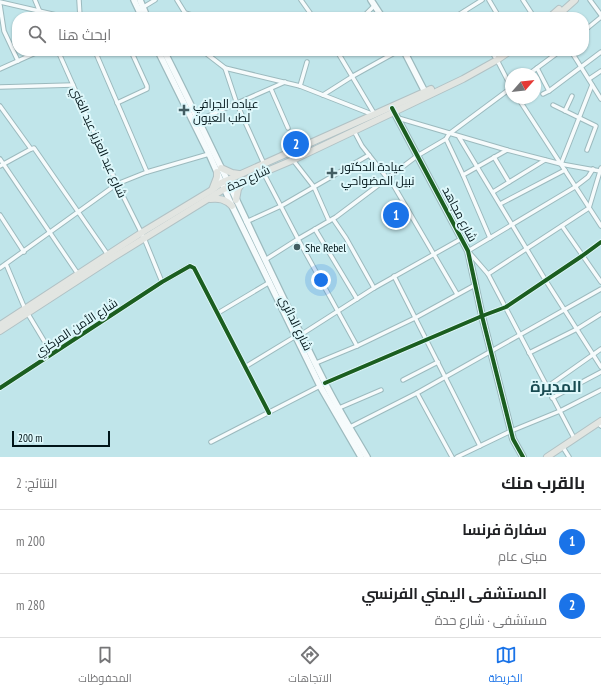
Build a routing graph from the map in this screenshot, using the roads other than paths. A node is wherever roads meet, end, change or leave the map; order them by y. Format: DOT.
graph roads {
  1 [pos="35,0"];
  2 [pos="79,0"];
  3 [pos="134,0"];
  4 [pos="140,0"];
  5 [pos="154,0"];
  6 [pos="177,0"];
  7 [pos="301,0"];
  8 [pos="371,0"];
  9 [pos="482,0"];
  10 [pos="489,0"];
  11 [pos="523,0"];
  12 [pos="569,0"];
  13 [pos="575,0"];
  14 [pos="590,0"];
  15 [pos="0,2"];
  16 [pos="0,5"];
  17 [pos="375,5"];
  18 [pos="141,9"];
  19 [pos="39,11"];
  20 [pos="465,11"];
  21 [pos="43,12"];
  22 [pos="80,12"];
  23 [pos="141,12"];
  24 [pos="144,12"];
  25 [pos="184,12"];
  26 [pos="309,12"];
  27 [pos="368,12"];
  28 [pos="379,12"];
  29 [pos="496,12"];
  30 [pos="531,12"];
  31 [pos="556,12"];
  32 [pos="562,12"];
  33 [pos="601,16"];
  34 [pos="589,27"];
  35 [pos="2,31"];
  36 [pos="12,50"];
  37 [pos="601,52"];
  38 [pos="15,56"];
  39 [pos="29,56"];
  40 [pos="60,56"];
  41 [pos="97,56"];
  42 [pos="133,56"];
  43 [pos="160,56"];
  44 [pos="167,56"];
  45 [pos="209,56"];
  46 [pos="340,56"];
  47 [pos="389,56"];
  48 [pos="407,56"];
  49 [pos="494,56"];
  50 [pos="553,56"];
  51 [pos="574,56"];
  52 [pos="18,61"];
  53 [pos="307,62"];
  54 [pos="581,67"];
  55 [pos="225,68"];
  56 [pos="537,68"];
  57 [pos="0,69"];
  58 [pos="601,71"];
  59 [pos="353,76"];
  60 [pos="505,76"];
  61 [pos="541,76"];
  62 [pos="589,79"];
  63 [pos="285,82"];
  64 [pos="73,85"];
  65 [pos="592,85"];
  66 [pos="300,86"];
  67 [pos="0,87"];
  68 [pos="271,89"];
  69 [pos="549,91"];
  70 [pos="425,92"];
  71 [pos="505,92"];
  72 [pos="543,94"];
  73 [pos="323,95"];
  74 [pos="572,96"];
  75 [pos="601,98"];
  76 [pos="117,103"];
  77 [pos="237,104"];
  78 [pos="522,104"];
  79 [pos="553,105"];
  80 [pos="0,106"];
  81 [pos="565,112"];
  82 [pos="394,113"];
  83 [pos="375,115"];
  84 [pos="578,118"];
  85 [pos="199,120"];
  86 [pos="288,128"];
  87 [pos="354,131"];
  88 [pos="449,134"];
  89 [pos="459,137"];
  90 [pos="446,139"];
  91 [pos="31,149"];
  92 [pos="507,150"];
  93 [pos="587,150"];
  94 [pos="209,154"];
  95 [pos="369,155"];
  96 [pos="417,156"];
  97 [pos="494,157"];
  98 [pos="0,159"];
  99 [pos="293,160"];
  100 [pos="545,160"];
  101 [pos="264,164"];
  102 [pos="560,164"];
  103 [pos="2,165"];
  104 [pos="478,167"];
  105 [pos="593,169"];
  106 [pos="219,170"];
  107 [pos="565,170"];
  108 [pos="600,170"];
  109 [pos="147,172"];
  110 [pos="262,172"];
  111 [pos="463,175"];
  112 [pos="242,176"];
  113 [pos="387,178"];
  114 [pos="509,182"];
  115 [pos="117,184"];
  116 [pos="226,184"];
  117 [pos="314,187"];
  118 [pos="575,187"];
  119 [pos="212,190"];
  120 [pos="493,192"];
  121 [pos="209,199"];
  122 [pos="236,200"];
  123 [pos="500,204"];
  124 [pos="232,206"];
  125 [pos="281,206"];
  126 [pos="589,208"];
  127 [pos="79,211"];
  128 [pos="601,215"];
  129 [pos="0,216"];
  130 [pos="333,219"];
  131 [pos="596,219"];
  132 [pos="329,221"];
  133 [pos="246,222"];
  134 [pos="513,225"];
  135 [pos="562,226"];
  136 [pos="601,226"];
  137 [pos="315,229"];
  138 [pos="49,233"];
  139 [pos="142,236"];
  140 [pos="490,238"];
  141 [pos="298,239"];
  142 [pos="461,239"];
  143 [pos="601,242"];
  144 [pos="527,249"];
  145 [pos="468,251"];
  146 [pos="24,252"];
  147 [pos="433,254"];
  148 [pos="108,255"];
  149 [pos="582,256"];
  150 [pos="265,260"];
  151 [pos="6,264"];
  152 [pos="0,268"];
  153 [pos="79,274"];
  154 [pos="488,274"];
  155 [pos="394,276"];
  156 [pos="546,281"];
  157 [pos="162,282"];
  158 [pos="270,282"];
  159 [pos="601,282"];
  160 [pos="475,285"];
  161 [pos="374,288"];
  162 [pos="601,289"];
  163 [pos="457,294"];
  164 [pos="357,299"];
  165 [pos="506,307"];
  166 [pos="565,309"];
  167 [pos="26,311"];
  168 [pos="338,312"];
  169 [pos="218,313"];
  170 [pos="601,314"];
  171 [pos="482,316"];
  172 [pos="415,318"];
  173 [pos="0,325"];
  174 [pos="577,329"];
  175 [pos="0,331"];
  176 [pos="519,334"];
  177 [pos="299,335"];
  178 [pos="426,340"];
  179 [pos="357,346"];
  180 [pos="601,349"];
  181 [pos="490,352"];
  182 [pos="529,353"];
  183 [pos="52,354"];
  184 [pos="593,355"];
  185 [pos="438,362"];
  186 [pos="316,364"];
  187 [pos="245,367"];
  188 [pos="601,367"];
  189 [pos="601,372"];
  190 [pos="445,377"];
  191 [pos="403,380"];
  192 [pos="323,384"];
  193 [pos="547,387"];
  194 [pos="0,388"];
  195 [pos="381,390"];
  196 [pos="601,390"];
  197 [pos="417,393"];
  198 [pos="552,398"];
  199 [pos="339,408"];
  200 [pos="560,411"];
  201 [pos="269,413"];
  202 [pos="601,424"];
  203 [pos="350,427"];
  204 [pos="511,431"];
  205 [pos="574,438"];
  206 [pos="211,442"];
  207 [pos="480,446"];
  208 [pos="564,449"];
  209 [pos="361,457"];
  210 [pos="368,457"];
  211 [pos="452,457"];
  212 [pos="457,457"];
  213 [pos="522,457"];
  214 [pos="526,457"];
  215 [pos="547,457"];
  216 [pos="553,457"];
  217 [pos="569,457"];
  1 -- 19 [label="street"];
  2 -- 22 [label="street"];
  3 -- 18 [label="main road"];
  4 -- 18 [label="main road"];
  5 -- 18 [label="street"];
  6 -- 25 [label="street"];
  7 -- 26 [label="street"];
  8 -- 17 [label="main road"];
  9 -- 20 [label="street"];
  10 -- 29 [label="street"];
  11 -- 30 [label="street"];
  12 -- 31 [label="main road"];
  13 -- 32 [label="main road"];
  14 -- 33 [label="street"];
  15 -- 19 [label="street"];
  16 -- 35 [label="street"];
  17 -- 27 [label="street"];
  17 -- 28 [label="main road"];
  18 -- 23 [label="main road"];
  18 -- 24 [label="main road"];
  19 -- 21 [label="street"];
  33 -- 34 [label="street"];
  35 -- 36 [label="street"];
  37 -- 54 [label="street"];
  38 -- 52 [label="street"];
  39 -- 52 [label="street"];
  40 -- 64 [label="street, شارع عبد العزيز عبد الغني"];
  41 -- 76 [label="street"];
  42 -- 76 [label="street"];
  43 -- 94 [label="main road"];
  44 -- 85 [label="main road"];
  45 -- 55 [label="street"];
  46 -- 59 [label="street"];
  47 -- 59 [label="street"];
  48 -- 70 [label="main road"];
  49 -- 60 [label="street"];
  49 -- 70 [label="main road, شارع حدة"];
  49 -- 82 [label="main road, شارع حدة"];
  50 -- 56 [label="street"];
  51 -- 54 [label="street"];
  52 -- 57 [label="street"];
  53 -- 66 [label="street"];
  54 -- 62 [label="street"];
  54 -- 69 [label="street"];
  55 -- 63 [label="street"];
  55 -- 77 [label="street"];
  58 -- 62 [label="street"];
  59 -- 73 [label="street"];
  59 -- 83 [label="street"];
  61 -- 69 [label="street"];
  62 -- 65 [label="street"];
  63 -- 66 [label="street"];
  63 -- 68 [label="street"];
  64 -- 67 [label="street"];
  64 -- 115 [label="street, شارع عبد العزيز عبد الغني"];
  65 -- 75 [label="street"];
  65 -- 84 [label="street"];
  66 -- 73 [label="street"];
  68 -- 77 [label="street"];
  68 -- 86 [label="street"];
  69 -- 72 [label="street"];
  70 -- 82 [label="main road, شارع حدة"];
  71 -- 88 [label="street"];
  73 -- 83 [label="street"];
  74 -- 81 [label="street"];
  76 -- 109 [label="street"];
  77 -- 85 [label="street"];
  77 -- 101 [label="street"];
  78 -- 102 [label="street"];
  79 -- 81 [label="street"];
  80 -- 91 [label="street"];
  81 -- 84 [label="street"];
  82 -- 83 [label="main road, شارع حدة"];
  82 -- 87 [label="main road, شارع حدة"];
  82 -- 88 [label="street"];
  82 -- 96 [label="main road, شارع مجاهد"];
  83 -- 101 [label="main road, شارع حدة"];
  84 -- 93 [label="street"];
  84 -- 102 [label="street"];
  85 -- 106 [label="main road"];
  87 -- 95 [label="street"];
  87 -- 99 [label="main road, شارع حدة"];
  88 -- 89 [label="street"];
  88 -- 90 [label="street"];
  89 -- 92 [label="street"];
  89 -- 104 [label="street"];
  90 -- 96 [label="street"];
  90 -- 111 [label="street"];
  91 -- 103 [label="street"];
  91 -- 127 [label="street"];
  92 -- 97 [label="street"];
  92 -- 100 [label="street"];
  94 -- 106 [label="main road"];
  94 -- 109 [label="street"];
  95 -- 113 [label="street"];
  95 -- 117 [label="street"];
  96 -- 113 [label="street"];
  96 -- 142 [label="main road, شارع مجاهد"];
  97 -- 104 [label="street"];
  97 -- 114 [label="street"];
  98 -- 103 [label="street"];
  99 -- 110 [label="main road, شارع حدة"];
  99 -- 117 [label="street"];
  100 -- 102 [label="street"];
  100 -- 114 [label="street"];
  101 -- 112 [label="main road, شارع حدة"];
  102 -- 105 [label="street"];
  102 -- 107 [label="street"];
  103 -- 138 [label="street"];
  104 -- 111 [label="street"];
  104 -- 120 [label="street"];
  105 -- 108 [label="street"];
  105 -- 118 [label="street"];
  106 -- 112 [label="main road"];
  106 -- 116 [label="main road"];
  106 -- 119 [label="main road"];
  107 -- 118 [label="street"];
  107 -- 123 [label="street"];
  108 -- 126 [label="street"];
  109 -- 115 [label="street"];
  110 -- 112 [label="main road, شارع حدة"];
  110 -- 125 [label="street"];
  111 -- 140 [label="street"];
  112 -- 116 [label="main road, شارع حدة"];
  112 -- 122 [label="main road"];
  113 -- 130 [label="street"];
  113 -- 147 [label="street"];
  114 -- 120 [label="street"];
  115 -- 127 [label="street"];
  115 -- 139 [label="street, شارع عبد العزيز عبد الغني"];
  116 -- 119 [label="main road, شارع حدة"];
  116 -- 121 [label="main road, شارع حدة"];
  116 -- 122 [label="main road, شارع الدائري"];
  116 -- 124 [label="main road, شارع الدائري"];
  117 -- 125 [label="street"];
  117 -- 132 [label="street"];
  118 -- 126 [label="street"];
  118 -- 134 [label="street"];
  119 -- 139 [label="main road, شارع حدة"];
  120 -- 123 [label="street"];
  121 -- 124 [label="main road"];
  121 -- 139 [label="main road, شارع حدة"];
  122 -- 133 [label="main road, شارع الدائري"];
  123 -- 134 [label="street"];
  124 -- 158 [label="main road, شارع الدائري"];
  125 -- 133 [label="street"];
  125 -- 141 [label="street"];
  126 -- 131 [label="street"];
  126 -- 135 [label="street"];
  127 -- 138 [label="street"];
  127 -- 148 [label="street"];
  128 -- 131 [label="street"];
  129 -- 146 [label="street"];
  130 -- 132 [label="street"];
  130 -- 161 [label="street"];
  131 -- 136 [label="street"];
  132 -- 137 [label="street"];
  133 -- 150 [label="main road, شارع الدائري"];
  134 -- 140 [label="street"];
  134 -- 144 [label="street"];
  135 -- 144 [label="street"];
  135 -- 149 [label="street"];
  137 -- 141 [label="street"];
  137 -- 164 [label="street"];
  138 -- 146 [label="street"];
  138 -- 153 [label="street"];
  139 -- 148 [label="main road, شارع حدة"];
  139 -- 157 [label="street, شارع عبد العزيز عبد الغني"];
  139 -- 167 [label="main road, شارع حدة"];
  140 -- 145 [label="street"];
  141 -- 150 [label="street"];
  141 -- 168 [label="street"];
  142 -- 145 [label="main road, شارع مجاهد"];
  142 -- 147 [label="street"];
  143 -- 149 [label="street"];
  144 -- 154 [label="street"];
  144 -- 156 [label="street"];
  145 -- 154 [label="street"];
  145 -- 160 [label="main road, شارع مجاهد"];
  146 -- 151 [label="street"];
  147 -- 155 [label="street"];
  147 -- 163 [label="street"];
  148 -- 153 [label="main road, شارع حدة"];
  149 -- 156 [label="street"];
  149 -- 159 [label="street"];
  150 -- 177 [label="main road, شارع الدائري"];
  151 -- 152 [label="street"];
  151 -- 167 [label="street"];
  153 -- 167 [label="main road, شارع حدة"];
  154 -- 165 [label="street"];
  155 -- 161 [label="street"];
  155 -- 172 [label="street"];
  156 -- 165 [label="street"];
  156 -- 166 [label="street"];
  157 -- 169 [label="street, شارع الأمن المركزي"];
  157 -- 183 [label="street, شارع الأمن المركزي"];
  158 -- 169 [label="street"];
  158 -- 177 [label="main road, شارع الدائري"];
  160 -- 163 [label="street"];
  160 -- 171 [label="main road, شارع مجاهد"];
  161 -- 164 [label="street"];
  162 -- 166 [label="street"];
  163 -- 172 [label="street"];
  164 -- 168 [label="street"];
  165 -- 171 [label="street"];
  165 -- 176 [label="street"];
  166 -- 174 [label="street"];
  166 -- 176 [label="street"];
  167 -- 173 [label="main road, شارع حدة"];
  167 -- 175 [label="main road, شارع حدة"];
  167 -- 183 [label="street"];
  168 -- 177 [label="street"];
  168 -- 179 [label="street"];
  169 -- 187 [label="street"];
  170 -- 174 [label="street"];
  171 -- 178 [label="street"];
  171 -- 181 [label="main road, شارع مجاهد"];
  172 -- 178 [label="street"];
  172 -- 179 [label="street"];
  174 -- 182 [label="street"];
  174 -- 184 [label="street"];
  176 -- 181 [label="street"];
  176 -- 182 [label="street"];
  177 -- 186 [label="main road, شارع الدائري"];
  177 -- 187 [label="street"];
  177 -- 192 [label="main road, شارع الدائري"];
  178 -- 185 [label="street"];
  178 -- 192 [label="street"];
  179 -- 186 [label="street"];
  180 -- 184 [label="street"];
  181 -- 190 [label="street"];
  181 -- 204 [label="main road, شارع مجاهد"];
  182 -- 193 [label="street"];
  183 -- 194 [label="street, شارع الأمن المركزي"];
  184 -- 188 [label="street"];
  184 -- 193 [label="street"];
  185 -- 190 [label="street"];
  185 -- 191 [label="street"];
  186 -- 192 [label="main road, شارع الدائري"];
  187 -- 201 [label="street"];
  189 -- 198 [label="street"];
  190 -- 197 [label="street"];
  190 -- 207 [label="street"];
  192 -- 199 [label="main road, شارع الدائري"];
  192 -- 201 [label="street"];
  192 -- 209 [label="main road, شارع الدائري"];
  193 -- 198 [label="street"];
  195 -- 199 [label="street"];
  196 -- 200 [label="street"];
  197 -- 203 [label="street"];
  197 -- 211 [label="street"];
  198 -- 200 [label="street"];
  199 -- 203 [label="main road, شارع الدائري"];
  200 -- 204 [label="street"];
  200 -- 205 [label="street"];
  201 -- 206 [label="street"];
  202 -- 205 [label="main road"];
  202 -- 208 [label="main road"];
  203 -- 210 [label="main road, شارع الدائري"];
  204 -- 207 [label="street"];
  204 -- 213 [label="main road, شارع مجاهد"];
  204 -- 214 [label="main road, شارع مجاهد"];
  205 -- 215 [label="main road"];
  207 -- 212 [label="street"];
  208 -- 216 [label="main road"];
  208 -- 217 [label="street"];
}
